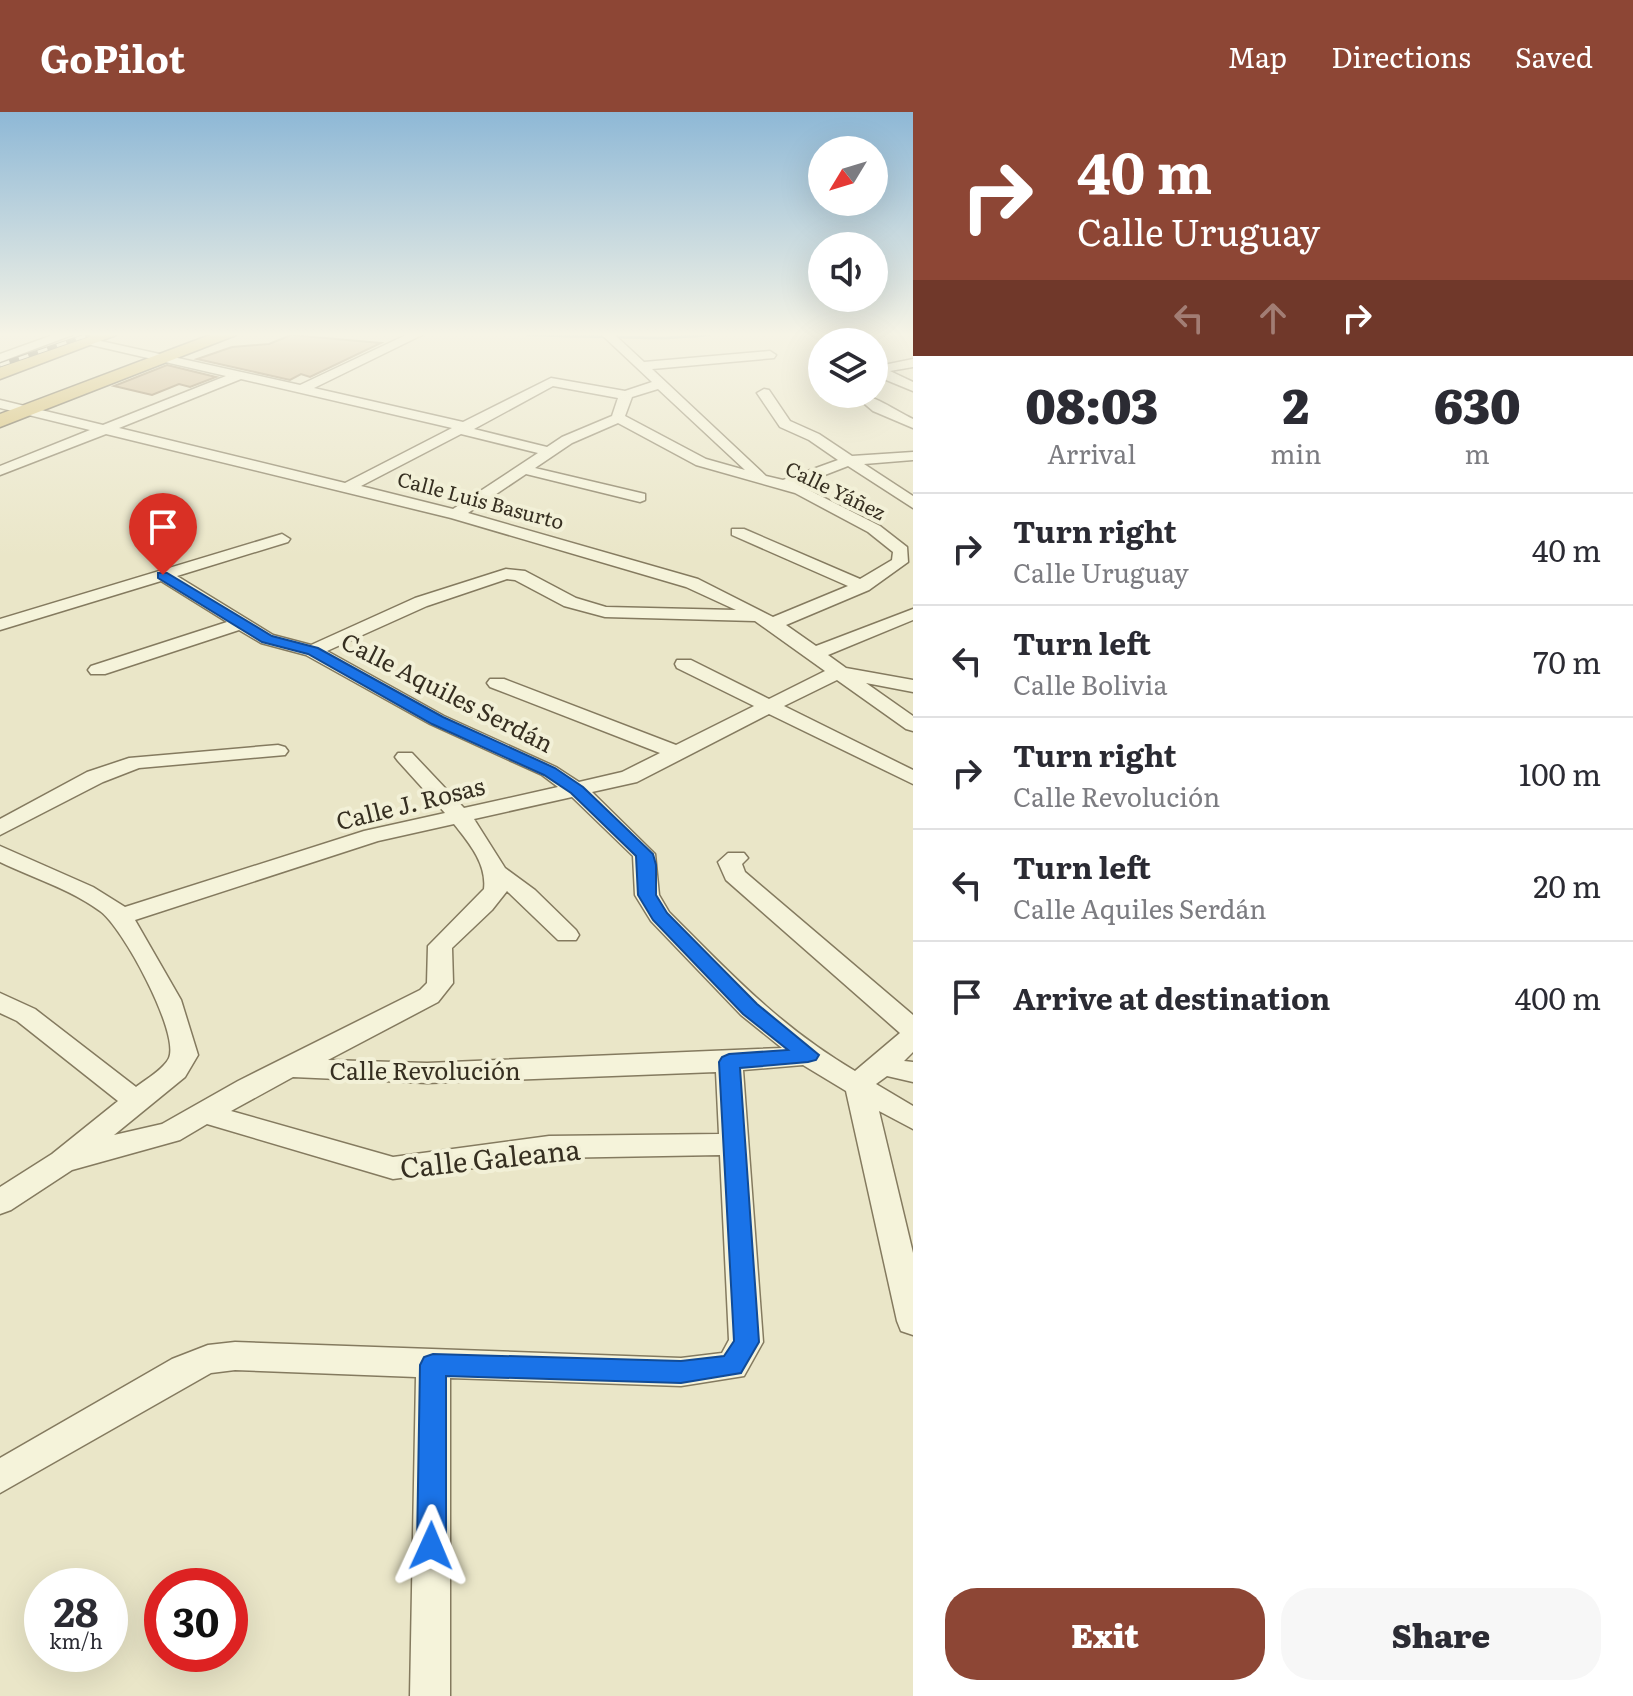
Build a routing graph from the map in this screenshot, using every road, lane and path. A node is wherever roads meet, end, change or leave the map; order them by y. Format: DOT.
graph roads {
  1 [pos="19,409"];
  2 [pos="33,409"];
  3 [pos="153,409"];
  4 [pos="388,409"];
  5 [pos="501,409"];
  6 [pos="621,409"];
  7 [pos="686,409"];
  8 [pos="775,409"];
  9 [pos="880,409"];
  10 [pos="27,411"];
  11 [pos="618,418"];
  12 [pos="0,421"];
  13 [pos="913,424"];
  14 [pos="466,428"];
  15 [pos="102,429"];
  16 [pos="550,452"];
  17 [pos="913,456"];
  18 [pos="851,460"];
  19 [pos="527,470"];
  20 [pos="0,471"];
  21 [pos="769,479"];
  22 [pos="787,484"];
  23 [pos="348,487"];
  24 [pos="640,497"];
  25 [pos="913,503"];
  26 [pos="456,514"];
  27 [pos="738,532"];
  28 [pos="282,539"];
  29 [pos="163,575"];
  30 [pos="863,586"];
  31 [pos="913,614"];
  32 [pos="765,620"];
  33 [pos="239,624"];
  34 [pos="0,625"];
  35 [pos="313,651"];
  36 [pos="814,654"];
  37 [pos="684,664"];
  38 [pos="98,670"];
  39 [pos="837,672"];
  40 [pos="497,683"];
  41 [pos="913,686"];
  42 [pos="770,705"];
  43 [pos="913,725"];
  44 [pos="278,751"];
  45 [pos="678,753"];
  46 [pos="405,757"];
  47 [pos="913,778"];
  48 [pos="577,790"];
  49 [pos="460,815"];
  50 [pos="0,828"];
  51 [pos="0,853"];
  52 [pos="736,858"];
  53 [pos="499,873"];
  54 [pos="122,916"];
  55 [pos="567,935"];
  56 [pos="0,1002"];
  57 [pos="913,1029"];
  58 [pos="913,1036"];
  59 [pos="808,1055"];
  60 [pos="729,1062"];
  61 [pos="291,1068"];
  62 [pos="913,1072"];
  63 [pos="870,1074"];
  64 [pos="136,1101"];
  65 [pos="207,1114"];
  66 [pos="913,1119"];
  67 [pos="734,1144"];
  68 [pos="62,1162"];
  69 [pos="0,1202"];
  70 [pos="913,1321"];
  71 [pos="433,1365"];
  72 [pos="0,1477"];
  73 [pos="430,1696"];
  1 -- 10 [label="street, Calle Luis Basurto"];
  2 -- 10 [label="highway"];
  3 -- 15 [label="street"];
  4 -- 14 [label="street"];
  5 -- 14 [label="street"];
  6 -- 11 [label="street"];
  7 -- 21 [label="street"];
  8 -- 18 [label="street"];
  9 -- 13 [label="street"];
  10 -- 12 [label="highway"];
  10 -- 15 [label="street, Calle Luis Basurto"];
  11 -- 16 [label="street"];
  11 -- 21 [label="street, Calle Yáñez"];
  14 -- 16 [label="street"];
  14 -- 23 [label="street"];
  15 -- 20 [label="street"];
  15 -- 23 [label="street, Calle Luis Basurto"];
  16 -- 19 [label="street"];
  17 -- 18 [label="street"];
  18 -- 22 [label="street"];
  18 -- 25 [label="street"];
  19 -- 24 [label="street"];
  19 -- 26 [label="street"];
  21 -- 22 [label="street, Calle Yáñez"];
  22 -- 30 [label="street, Calle Yáñez"];
  23 -- 26 [label="street, Calle Luis Basurto"];
  26 -- 32 [label="street, Calle Luis Basurto"];
  27 -- 30 [label="street"];
  28 -- 29 [label="street"];
  29 -- 33 [label="street, Calle Aquiles Serdán"];
  29 -- 34 [label="street"];
  30 -- 32 [label="street, Calle Yáñez"];
  31 -- 36 [label="street"];
  32 -- 35 [label="street"];
  32 -- 36 [label="street, Calle Luis Basurto"];
  33 -- 35 [label="street, Calle Aquiles Serdán"];
  33 -- 38 [label="street"];
  35 -- 48 [label="street, Calle Aquiles Serdán"];
  36 -- 39 [label="street, Calle Luis Basurto"];
  37 -- 42 [label="street"];
  39 -- 41 [label="street"];
  39 -- 42 [label="street, Calle J. Rosas"];
  39 -- 43 [label="street, Calle Luis Basurto"];
  40 -- 45 [label="street"];
  42 -- 45 [label="street, Calle J. Rosas"];
  42 -- 47 [label="street"];
  44 -- 50 [label="street"];
  45 -- 48 [label="street, Calle J. Rosas"];
  46 -- 49 [label="street"];
  48 -- 49 [label="street, Calle J. Rosas"];
  48 -- 59 [label="street, Calle Aquiles Serdán"];
  49 -- 53 [label="street"];
  49 -- 54 [label="street, Calle J. Rosas"];
  51 -- 54 [label="street"];
  52 -- 57 [label="street"];
  53 -- 55 [label="street"];
  53 -- 61 [label="street"];
  54 -- 64 [label="street"];
  56 -- 64 [label="street"];
  58 -- 63 [label="street"];
  59 -- 60 [label="street, Calle Revolución"];
  59 -- 63 [label="street, Calle Aquiles Serdán"];
  60 -- 61 [label="street, Calle Revolución"];
  60 -- 67 [label="street"];
  61 -- 65 [label="street, Calle Revolución"];
  62 -- 63 [label="street"];
  63 -- 66 [label="street, Calle Aquiles Serdán"];
  63 -- 70 [label="street"];
  64 -- 68 [label="street, Calle Revolución"];
  65 -- 67 [label="street, Calle Galeana"];
  65 -- 68 [label="street, Calle Revolución"];
  67 -- 71 [label="street"];
  68 -- 69 [label="street, Calle Revolución"];
  71 -- 72 [label="street"];
  71 -- 73 [label="street"];
}
